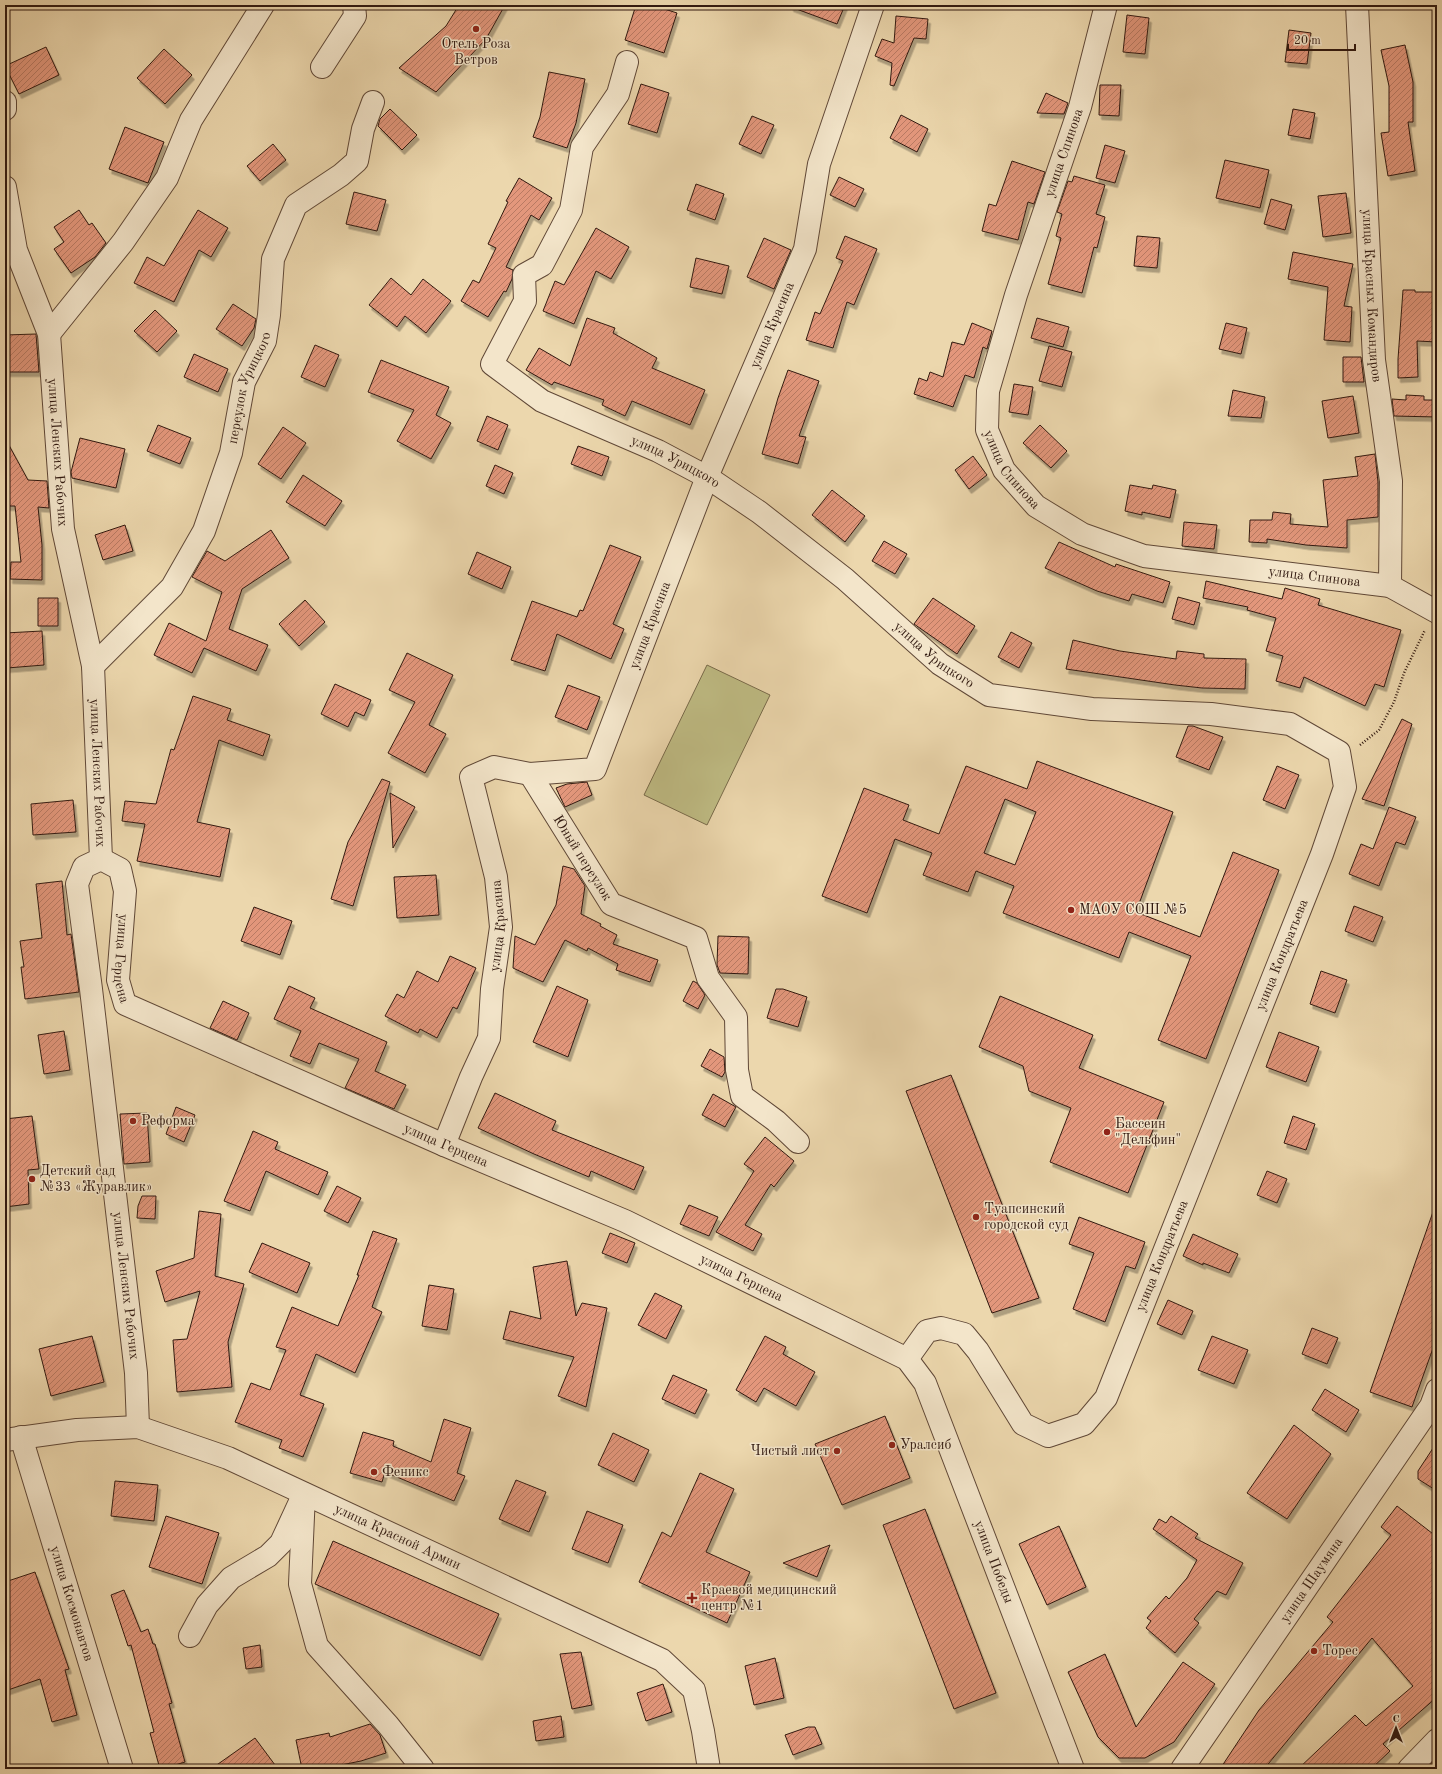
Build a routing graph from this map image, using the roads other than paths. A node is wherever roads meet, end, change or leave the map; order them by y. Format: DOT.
graph roads {
  1 [pos="263,5"];
  2 [pos="354,5"];
  3 [pos="873,5"];
  4 [pos="1106,5"];
  5 [pos="1358,5"];
  6 [pos="627,62"];
  7 [pos="322,67"];
  8 [pos="5,102"];
  9 [pos="373,102"];
  10 [pos="5,108"];
  11 [pos="5,187"];
  12 [pos="49,334"];
  13 [pos="707,477"];
  14 [pos="1390,586"];
  15 [pos="1436,611"];
  16 [pos="93,666"];
  17 [pos="530,774"];
  18 [pos="1322,854"];
  19 [pos="101,859"];
  20 [pos="798,1142"];
  21 [pos="444,1145"];
  22 [pos="907,1359"];
  23 [pos="1437,1390"];
  24 [pos="138,1427"];
  25 [pos="13,1439"];
  26 [pos="304,1494"];
  27 [pos="190,1636"];
  28 [pos="1437,1740"];
  29 [pos="122,1769"];
  30 [pos="424,1769"];
  31 [pos="709,1769"];
  32 [pos="1073,1769"];
  33 [pos="1182,1769"];
  34 [pos="1409,1769"];
  1 -- 12 [label="street"];
  2 -- 7 [label="street"];
  3 -- 13 [label="street, улица Красина"];
  4 -- 14 [label="street, улица Спинова"];
  5 -- 14 [label="street, улица Красных Командиров"];
  6 -- 13 [label="street, улица Урицкого"];
  8 -- 10 [label="street"];
  9 -- 16 [label="street, переулок Урицкого"];
  11 -- 12 [label="street, улица Ленских Рабочих"];
  12 -- 16 [label="street, улица Ленских Рабочих"];
  13 -- 17 [label="street, улица Красина"];
  13 -- 18 [label="street, улица Урицкого"];
  14 -- 15 [label="street, улица Спинова"];
  16 -- 19 [label="street, улица Ленских Рабочих"];
  17 -- 20 [label="street, Юный переулок"];
  17 -- 21 [label="street, улица Красина"];
  18 -- 22 [label="street, улица Кондратьева"];
  19 -- 21 [label="street, улица Герцена"];
  19 -- 24 [label="street, улица Ленских Рабочих"];
  21 -- 22 [label="street, улица Герцена"];
  22 -- 32 [label="street, улица Победы"];
  23 -- 33 [label="street, улица Шаумяна"];
  24 -- 25 [label="street, улица Красной Армии"];
  24 -- 26 [label="street, улица Красной Армии"];
  25 -- 29 [label="street, улица Космонавтов"];
  26 -- 27 [label="street"];
  26 -- 30 [label="street"];
  26 -- 31 [label="street, улица Красной Армии"];
  28 -- 34 [label="street"];
}
